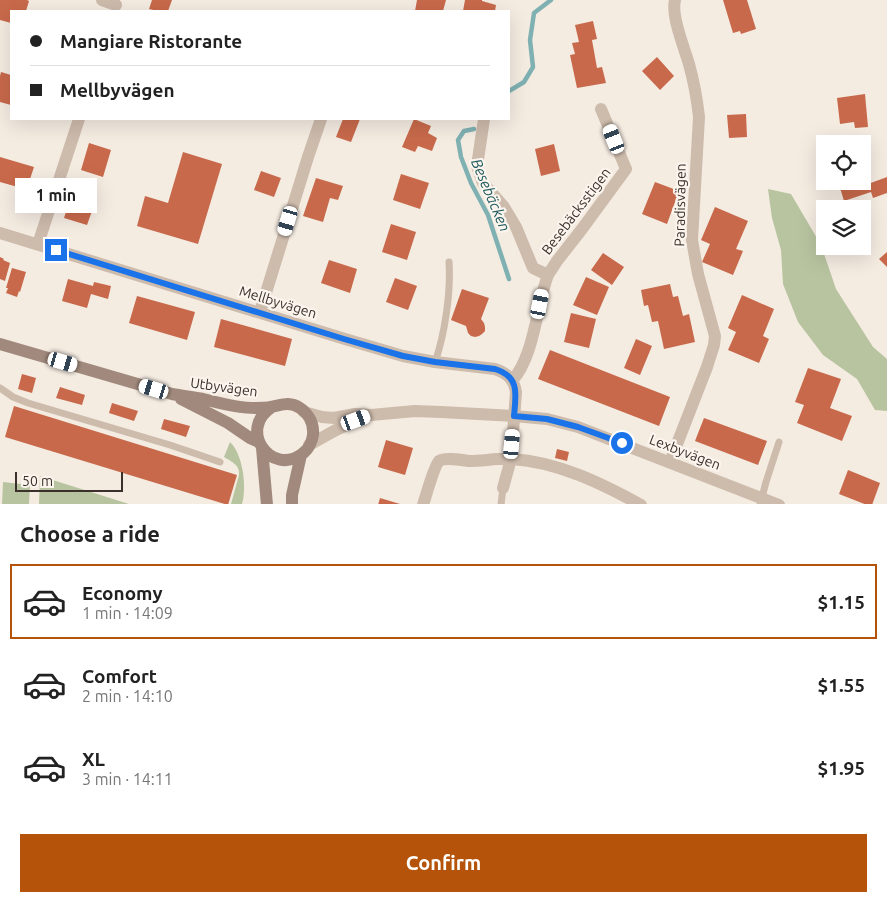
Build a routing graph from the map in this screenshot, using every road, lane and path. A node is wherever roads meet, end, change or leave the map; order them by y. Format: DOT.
graph roads {
  1 [pos="102,0"];
  2 [pos="675,0"];
  3 [pos="116,5"];
  4 [pos="601,109"];
  5 [pos="79,120"];
  6 [pos="321,120"];
  7 [pos="484,120"];
  8 [pos="0,233"];
  9 [pos="38,244"];
  10 [pos="449,262"];
  11 [pos="548,274"];
  12 [pos="260,312"];
  13 [pos="0,344"];
  14 [pos="435,362"];
  15 [pos="512,380"];
  16 [pos="0,388"];
  17 [pos="172,394"];
  18 [pos="272,407"];
  19 [pos="304,412"];
  20 [pos="371,415"];
  21 [pos="514,416"];
  22 [pos="779,442"];
  23 [pos="260,445"];
  24 [pos="305,450"];
  25 [pos="511,458"];
  26 [pos="220,462"];
  27 [pos="670,462"];
  28 [pos="503,488"];
  29 [pos="761,501"];
  30 [pos="267,504"];
  31 [pos="292,504"];
  32 [pos="424,504"];
  33 [pos="501,504"];
  34 [pos="641,504"];
  35 [pos="779,504"];
  1 -- 3 [label="street"];
  2 -- 27 [label="street, Paradisvägen"];
  4 -- 11 [label="street, Besebäcksstigen"];
  5 -- 9 [label="street"];
  6 -- 12 [label="street"];
  7 -- 11 [label="street"];
  8 -- 9 [label="street, Mellbyvägen"];
  9 -- 12 [label="street, Mellbyvägen"];
  10 -- 14 [label="lane"];
  11 -- 15 [label="street"];
  12 -- 14 [label="street, Mellbyvägen"];
  13 -- 17 [label="main road, Utbyvägen"];
  14 -- 15 [label="street, Mellbyvägen"];
  15 -- 21 [label="street"];
  16 -- 26 [label="lane"];
  17 -- 18 [label="main road, Utbyvägen"];
  17 -- 23 [label="main road, Utbyvägen"];
  18 -- 19 [label="main road"];
  18 -- 23 [label="main road"];
  19 -- 20 [label="street, Lexbyvägen"];
  19 -- 24 [label="main road"];
  20 -- 21 [label="street, Lexbyvägen"];
  20 -- 24 [label="street, Lexbyvägen"];
  21 -- 25 [label="street"];
  21 -- 27 [label="street, Lexbyvägen"];
  22 -- 29 [label="lane"];
  23 -- 24 [label="main road"];
  23 -- 30 [label="main road"];
  24 -- 31 [label="main road"];
  25 -- 28 [label="street"];
  25 -- 32 [label="street"];
  25 -- 34 [label="street"];
  27 -- 29 [label="street, Lexbyvägen"];
  28 -- 33 [label="lane"];
  29 -- 35 [label="street, Lexbyvägen"];
}
